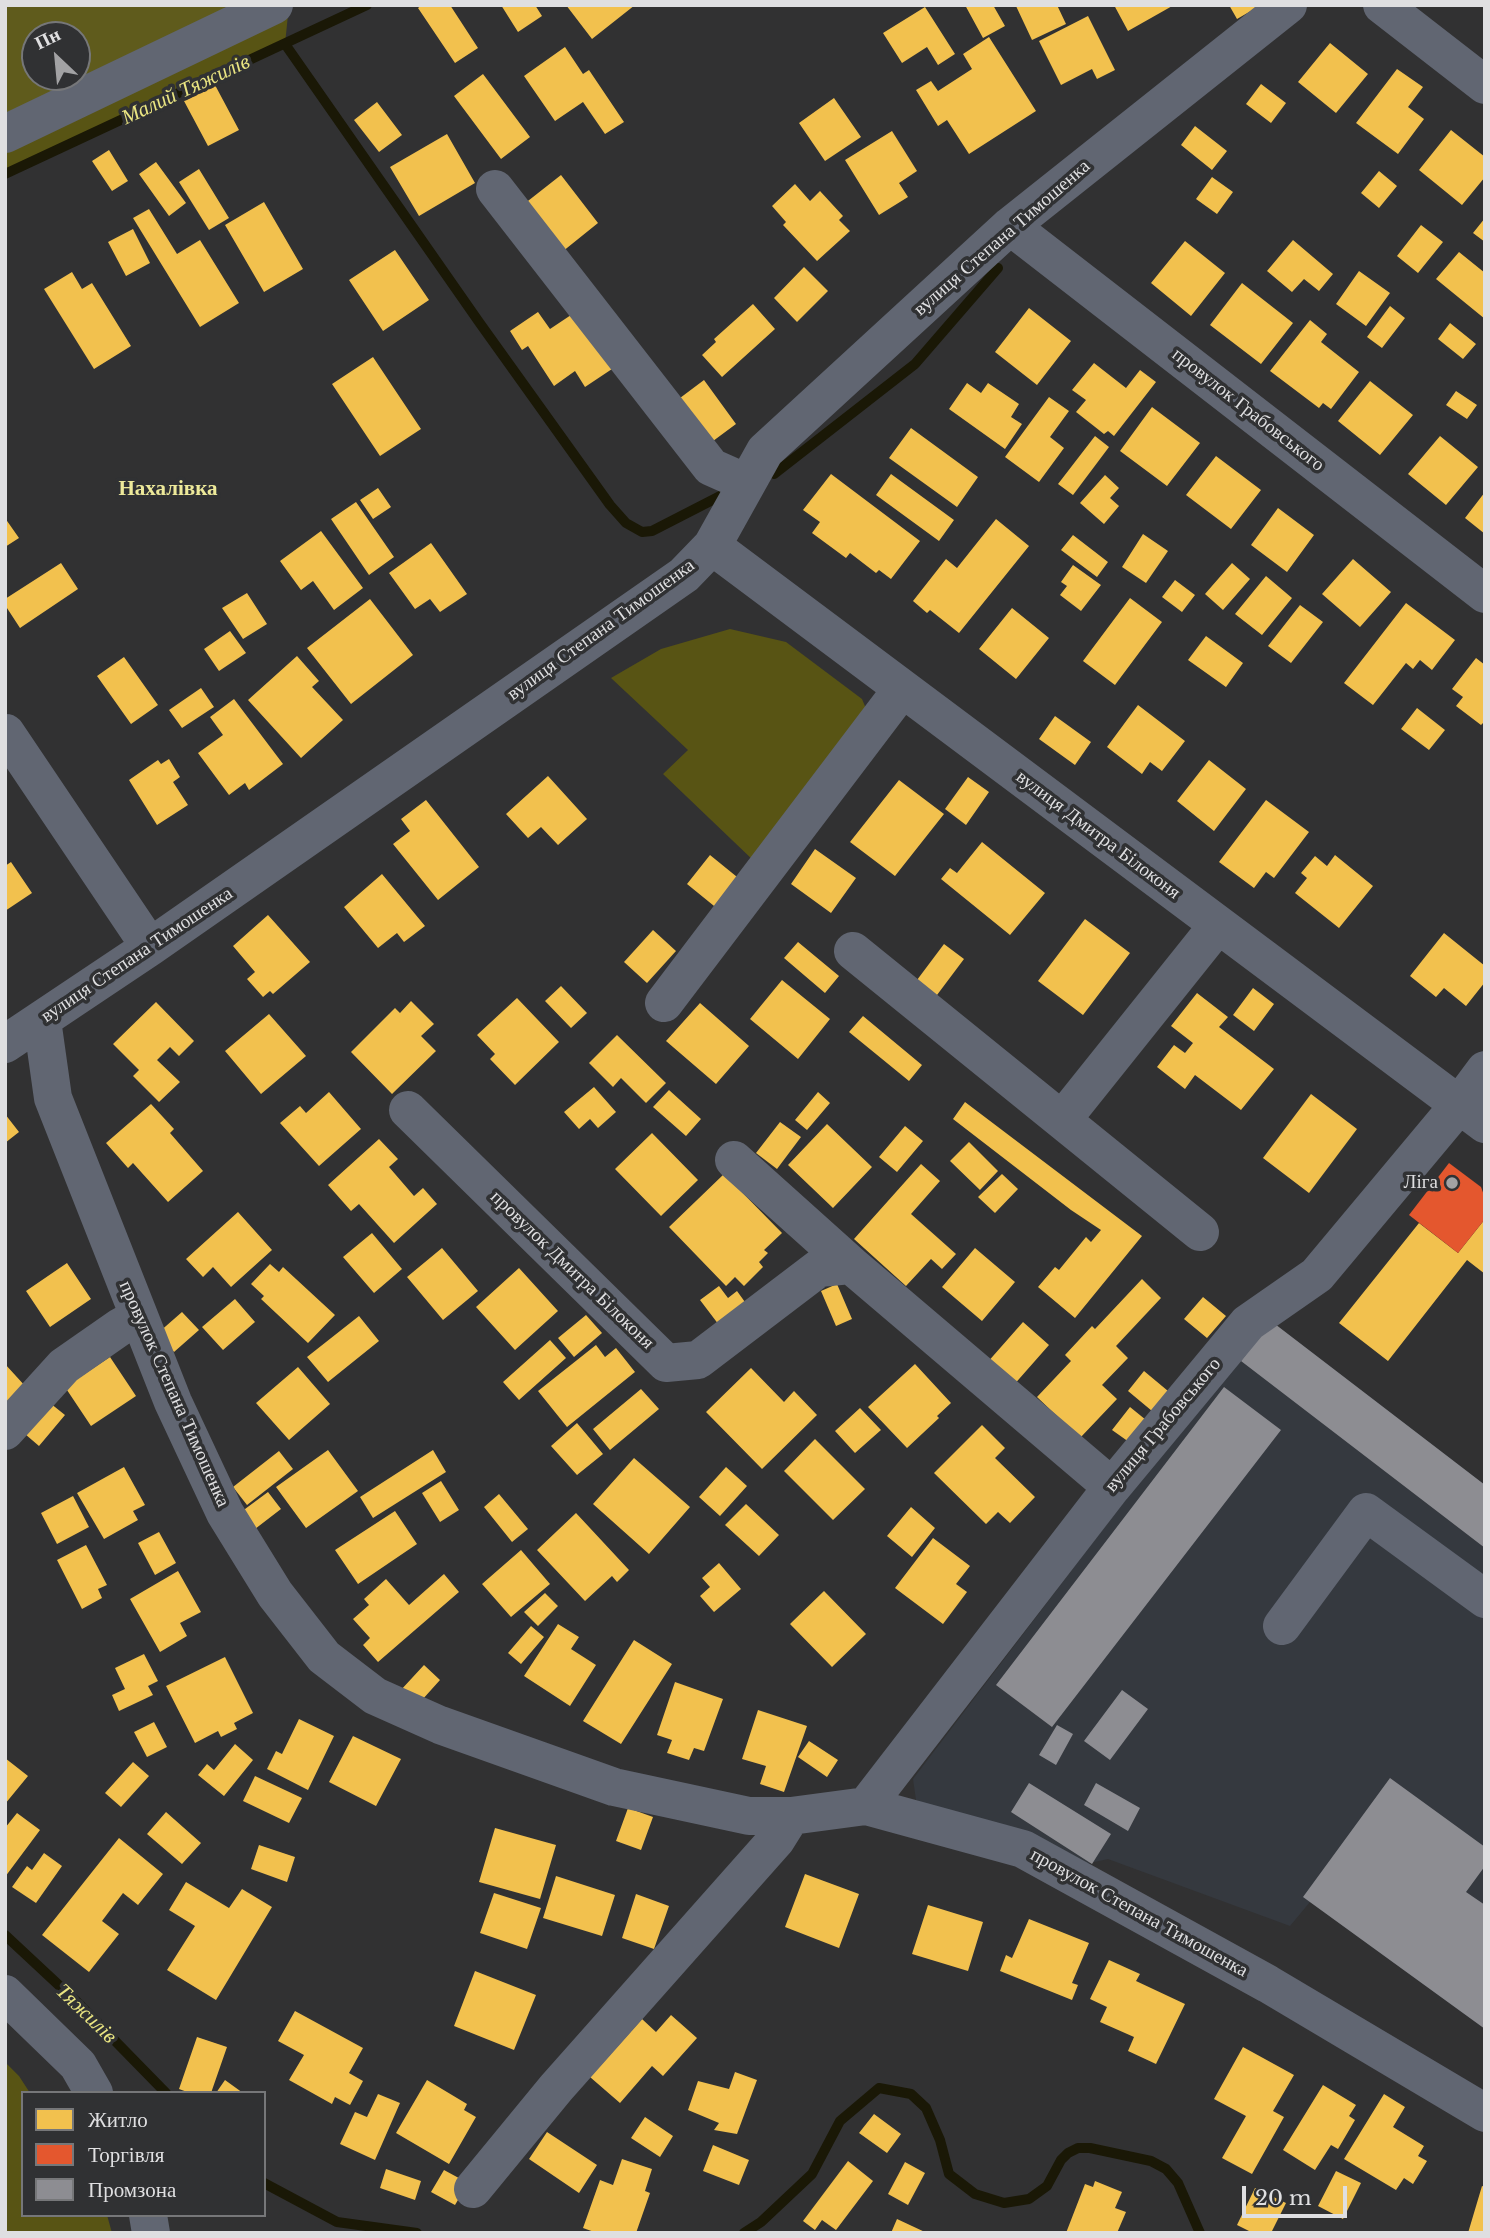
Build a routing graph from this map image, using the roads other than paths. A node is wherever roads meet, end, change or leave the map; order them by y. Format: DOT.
graph roads {
  1 [pos="274,5"];
  2 [pos="1288,5"];
  3 [pos="1382,5"];
  4 [pos="1485,85"];
  5 [pos="5,134"];
  6 [pos="495,189"];
  7 [pos="1010,226"];
  8 [pos="747,483"];
  9 [pos="712,546"];
  10 [pos="1485,594"];
  11 [pos="902,689"];
  12 [pos="6,733"];
  13 [pos="1218,925"];
  14 [pos="150,947"];
  15 [pos="853,951"];
  16 [pos="664,1003"];
  17 [pos="42,1020"];
  18 [pos="5,1044"];
  19 [pos="1485,1070"];
  20 [pos="408,1110"];
  21 [pos="1472,1114"];
  22 [pos="1062,1120"];
  23 [pos="734,1160"];
  24 [pos="1200,1232"];
  25 [pos="851,1265"];
  26 [pos="138,1317"];
  27 [pos="5,1431"];
  28 [pos="1111,1487"];
  29 [pos="1485,1599"];
  30 [pos="1282,1626"];
  31 [pos="866,1806"];
  32 [pos="791,1816"];
  33 [pos="5,1994"];
  34 [pos="93,2091"];
  35 [pos="1485,2113"];
  36 [pos="473,2189"];
  1 -- 5 [label="street"];
  2 -- 7 [label="street, вулиця Степана Тимошенка"];
  3 -- 4 [label="street"];
  6 -- 8 [label="street"];
  7 -- 8 [label="street, вулиця Степана Тимошенка"];
  7 -- 10 [label="street, провулок Грабовського"];
  8 -- 9 [label="street, вулиця Степана Тимошенка"];
  9 -- 11 [label="street, вулиця Дмитра Білоконя"];
  9 -- 14 [label="street, вулиця Степана Тимошенка"];
  11 -- 13 [label="street, вулиця Дмитра Білоконя"];
  11 -- 16 [label="street"];
  12 -- 14 [label="street"];
  13 -- 21 [label="street, вулиця Дмитра Білоконя"];
  13 -- 22 [label="street"];
  14 -- 17 [label="street, вулиця Степана Тимошенка"];
  15 -- 22 [label="street"];
  17 -- 18 [label="street, вулиця Степана Тимошенка"];
  17 -- 26 [label="street, провулок Степана Тимошенка"];
  19 -- 21 [label="street, вулиця Грабовського"];
  20 -- 25 [label="street, провулок Дмитра Білоконя"];
  21 -- 28 [label="street, вулиця Грабовського"];
  22 -- 24 [label="street"];
  23 -- 25 [label="street"];
  25 -- 28 [label="street"];
  26 -- 27 [label="street"];
  26 -- 32 [label="street, провулок Степана Тимошенка"];
  28 -- 31 [label="street, вулиця Грабовського"];
  29 -- 30 [label="street"];
  31 -- 32 [label="street, провулок Степана Тимошенка"];
  31 -- 35 [label="street, провулок Степана Тимошенка"];
  32 -- 36 [label="street"];
  33 -- 34 [label="street"];
}
